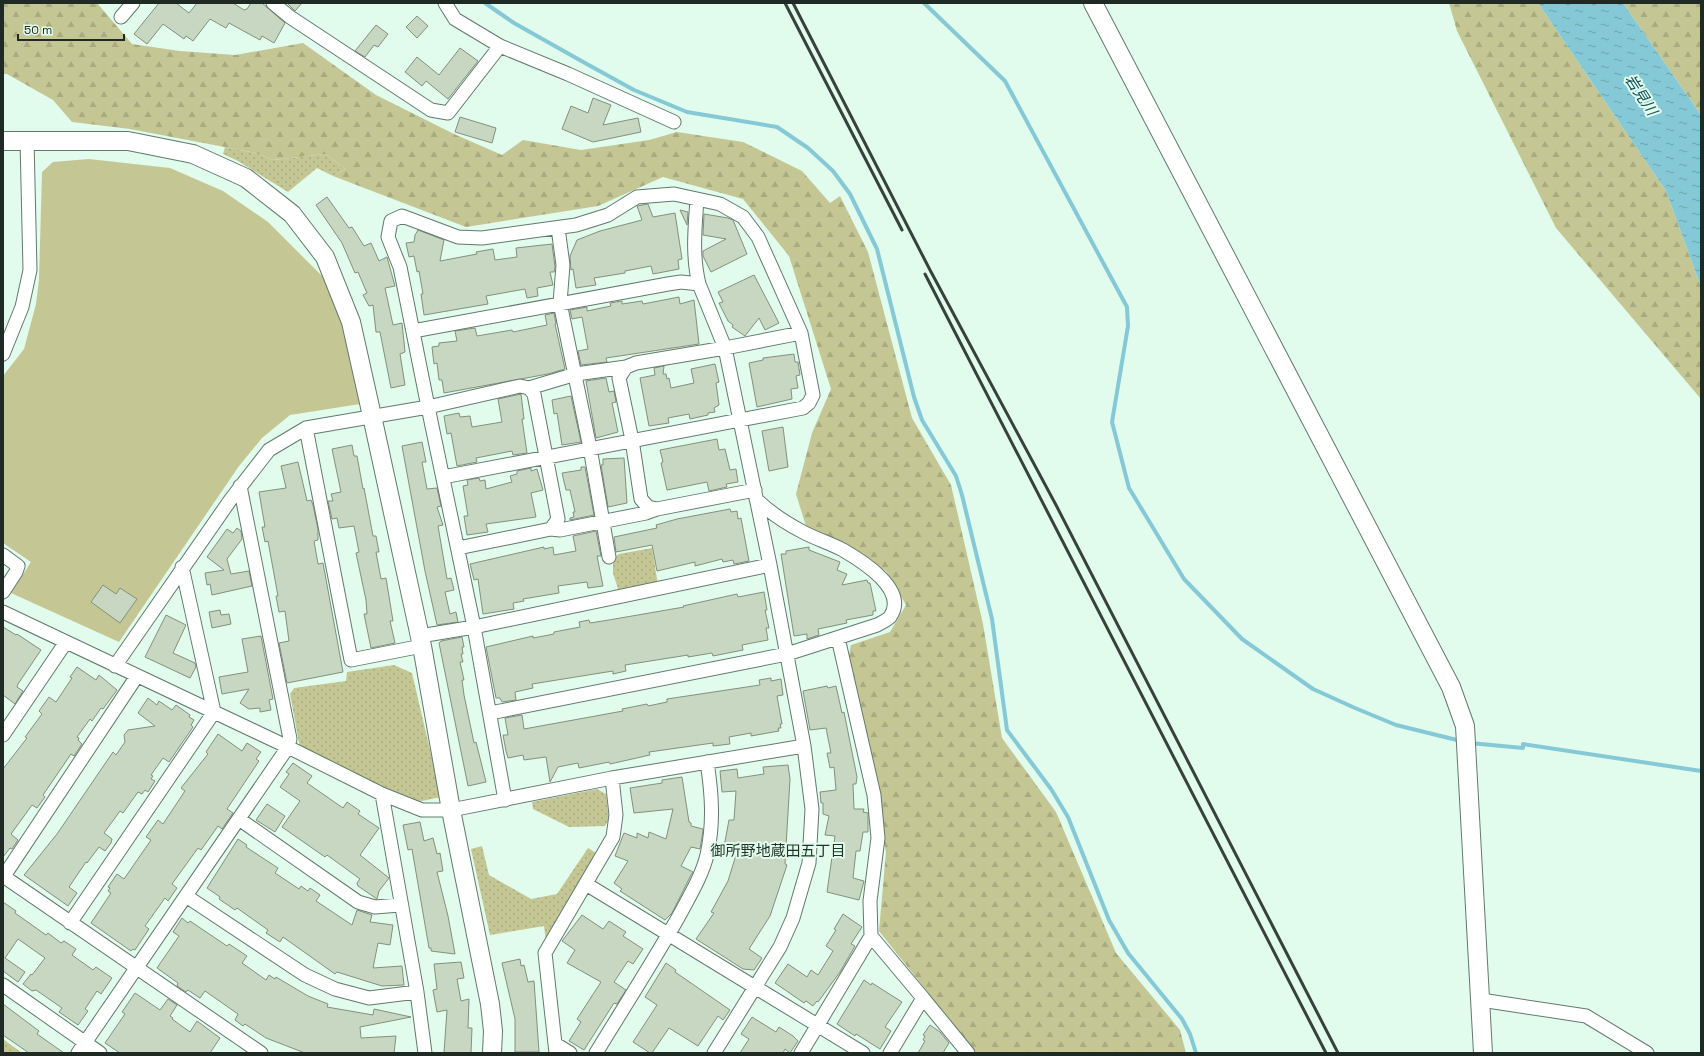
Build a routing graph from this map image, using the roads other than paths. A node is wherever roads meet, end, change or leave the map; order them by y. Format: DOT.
graph roads {
  1 [pos="133,3"];
  2 [pos="272,3"];
  3 [pos="445,3"];
  4 [pos="1093,3"];
  5 [pos="121,16"];
  6 [pos="500,46"];
  7 [pos="674,122"];
  8 [pos="28,140"];
  9 [pos="3,141"];
  10 [pos="697,199"];
  11 [pos="558,228"];
  12 [pos="699,284"];
  13 [pos="560,303"];
  14 [pos="413,331"];
  15 [pos="801,333"];
  16 [pos="725,348"];
  17 [pos="3,354"];
  18 [pos="626,367"];
  19 [pos="576,374"];
  20 [pos="529,388"];
  21 [pos="428,407"];
  22 [pos="372,416"];
  23 [pos="740,418"];
  24 [pos="306,428"];
  25 [pos="632,440"];
  26 [pos="590,448"];
  27 [pos="547,457"];
  28 [pos="444,477"];
  29 [pos="240,486"];
  30 [pos="755,495"];
  31 [pos="658,509"];
  32 [pos="603,522"];
  33 [pos="551,529"];
  34 [pos="458,548"];
  35 [pos="3,555"];
  36 [pos="610,557"];
  37 [pos="770,565"];
  38 [pos="182,567"];
  39 [pos="3,592"];
  40 [pos="3,612"];
  41 [pos="474,627"];
  42 [pos="838,638"];
  43 [pos="421,641"];
  44 [pos="66,642"];
  45 [pos="787,654"];
  46 [pos="116,666"];
  47 [pos="137,676"];
  48 [pos="214,712"];
  49 [pos="490,713"];
  50 [pos="3,734"];
  51 [pos="804,746"];
  52 [pos="288,747"];
  53 [pos="707,762"];
  54 [pos="612,778"];
  55 [pos="382,794"];
  56 [pos="505,800"];
  57 [pos="451,810"];
  58 [pos="239,819"];
  59 [pos="3,876"];
  60 [pos="586,884"];
  61 [pos="186,896"];
  62 [pos="400,905"];
  63 [pos="70,923"];
  64 [pos="668,934"];
  65 [pos="871,936"];
  66 [pos="136,969"];
  67 [pos="3,985"];
  68 [pos="755,987"];
  69 [pos="417,992"];
  70 [pos="923,998"];
  71 [pos="1481,1000"];
  72 [pos="817,1025"];
  73 [pos="81,1048"];
  74 [pos="557,1049"];
  75 [pos="100,1053"];
  76 [pos="261,1053"];
  77 [pos="425,1053"];
  78 [pos="492,1053"];
  79 [pos="570,1053"];
  80 [pos="596,1053"];
  81 [pos="714,1053"];
  82 [pos="801,1053"];
  83 [pos="863,1053"];
  84 [pos="890,1053"];
  85 [pos="968,1053"];
  86 [pos="1484,1053"];
  87 [pos="1647,1053"];
  1 -- 5 [label="street"];
  2 -- 6 [label="street"];
  3 -- 6 [label="street"];
  4 -- 71 [label="street"];
  6 -- 7 [label="street"];
  8 -- 9 [label="street"];
  8 -- 17 [label="street"];
  8 -- 22 [label="street"];
  10 -- 11 [label="street"];
  10 -- 12 [label="street"];
  10 -- 15 [label="street"];
  11 -- 13 [label="street"];
  11 -- 14 [label="street"];
  12 -- 13 [label="street"];
  12 -- 16 [label="street"];
  13 -- 14 [label="street"];
  13 -- 19 [label="street"];
  14 -- 21 [label="street"];
  15 -- 16 [label="street"];
  15 -- 23 [label="street"];
  16 -- 18 [label="street"];
  16 -- 23 [label="street"];
  18 -- 19 [label="street"];
  18 -- 25 [label="street"];
  19 -- 20 [label="street"];
  19 -- 26 [label="street"];
  20 -- 21 [label="street"];
  20 -- 27 [label="street"];
  21 -- 22 [label="street"];
  21 -- 28 [label="street"];
  22 -- 24 [label="street"];
  22 -- 43 [label="street"];
  23 -- 25 [label="street"];
  23 -- 30 [label="street"];
  24 -- 29 [label="street"];
  24 -- 43 [label="street"];
  25 -- 26 [label="street"];
  25 -- 31 [label="street"];
  26 -- 27 [label="street"];
  26 -- 32 [label="street"];
  27 -- 28 [label="street"];
  27 -- 33 [label="street"];
  28 -- 34 [label="street"];
  29 -- 38 [label="street"];
  29 -- 52 [label="street"];
  30 -- 31 [label="street"];
  30 -- 37 [label="street"];
  30 -- 42 [label="street"];
  31 -- 32 [label="street"];
  32 -- 33 [label="street"];
  32 -- 36 [label="street"];
  33 -- 34 [label="street"];
  34 -- 41 [label="street"];
  35 -- 39 [label="street"];
  37 -- 41 [label="street"];
  37 -- 45 [label="street"];
  38 -- 46 [label="street"];
  38 -- 48 [label="street"];
  40 -- 44 [label="street"];
  41 -- 43 [label="street"];
  41 -- 49 [label="street"];
  42 -- 45 [label="street"];
  42 -- 65 [label="street"];
  43 -- 57 [label="street"];
  44 -- 46 [label="street"];
  44 -- 50 [label="street"];
  45 -- 49 [label="street"];
  45 -- 51 [label="street"];
  46 -- 47 [label="street"];
  47 -- 48 [label="street"];
  47 -- 59 [label="street"];
  48 -- 52 [label="street"];
  48 -- 63 [label="street"];
  49 -- 56 [label="street"];
  51 -- 53 [label="street"];
  51 -- 68 [label="street"];
  52 -- 55 [label="street"];
  52 -- 58 [label="street"];
  53 -- 54 [label="street"];
  53 -- 64 [label="street"];
  54 -- 56 [label="street"];
  54 -- 60 [label="street"];
  55 -- 57 [label="street"];
  55 -- 62 [label="street"];
  56 -- 57 [label="street"];
  57 -- 78 [label="street"];
  58 -- 61 [label="street"];
  58 -- 62 [label="street"];
  59 -- 63 [label="street"];
  60 -- 64 [label="street"];
  60 -- 74 [label="street"];
  61 -- 66 [label="street"];
  61 -- 69 [label="street"];
  62 -- 69 [label="street"];
  63 -- 66 [label="street"];
  64 -- 68 [label="street"];
  64 -- 80 [label="street"];
  65 -- 70 [label="street"];
  65 -- 72 [label="street"];
  66 -- 73 [label="street"];
  66 -- 76 [label="street"];
  67 -- 73 [label="street"];
  68 -- 72 [label="street"];
  68 -- 81 [label="street"];
  69 -- 77 [label="street"];
  70 -- 84 [label="street"];
  70 -- 85 [label="street"];
  71 -- 86 [label="street"];
  71 -- 87 [label="street"];
  72 -- 82 [label="street"];
  72 -- 83 [label="street"];
  73 -- 75 [label="street"];
  74 -- 79 [label="street"];
}
